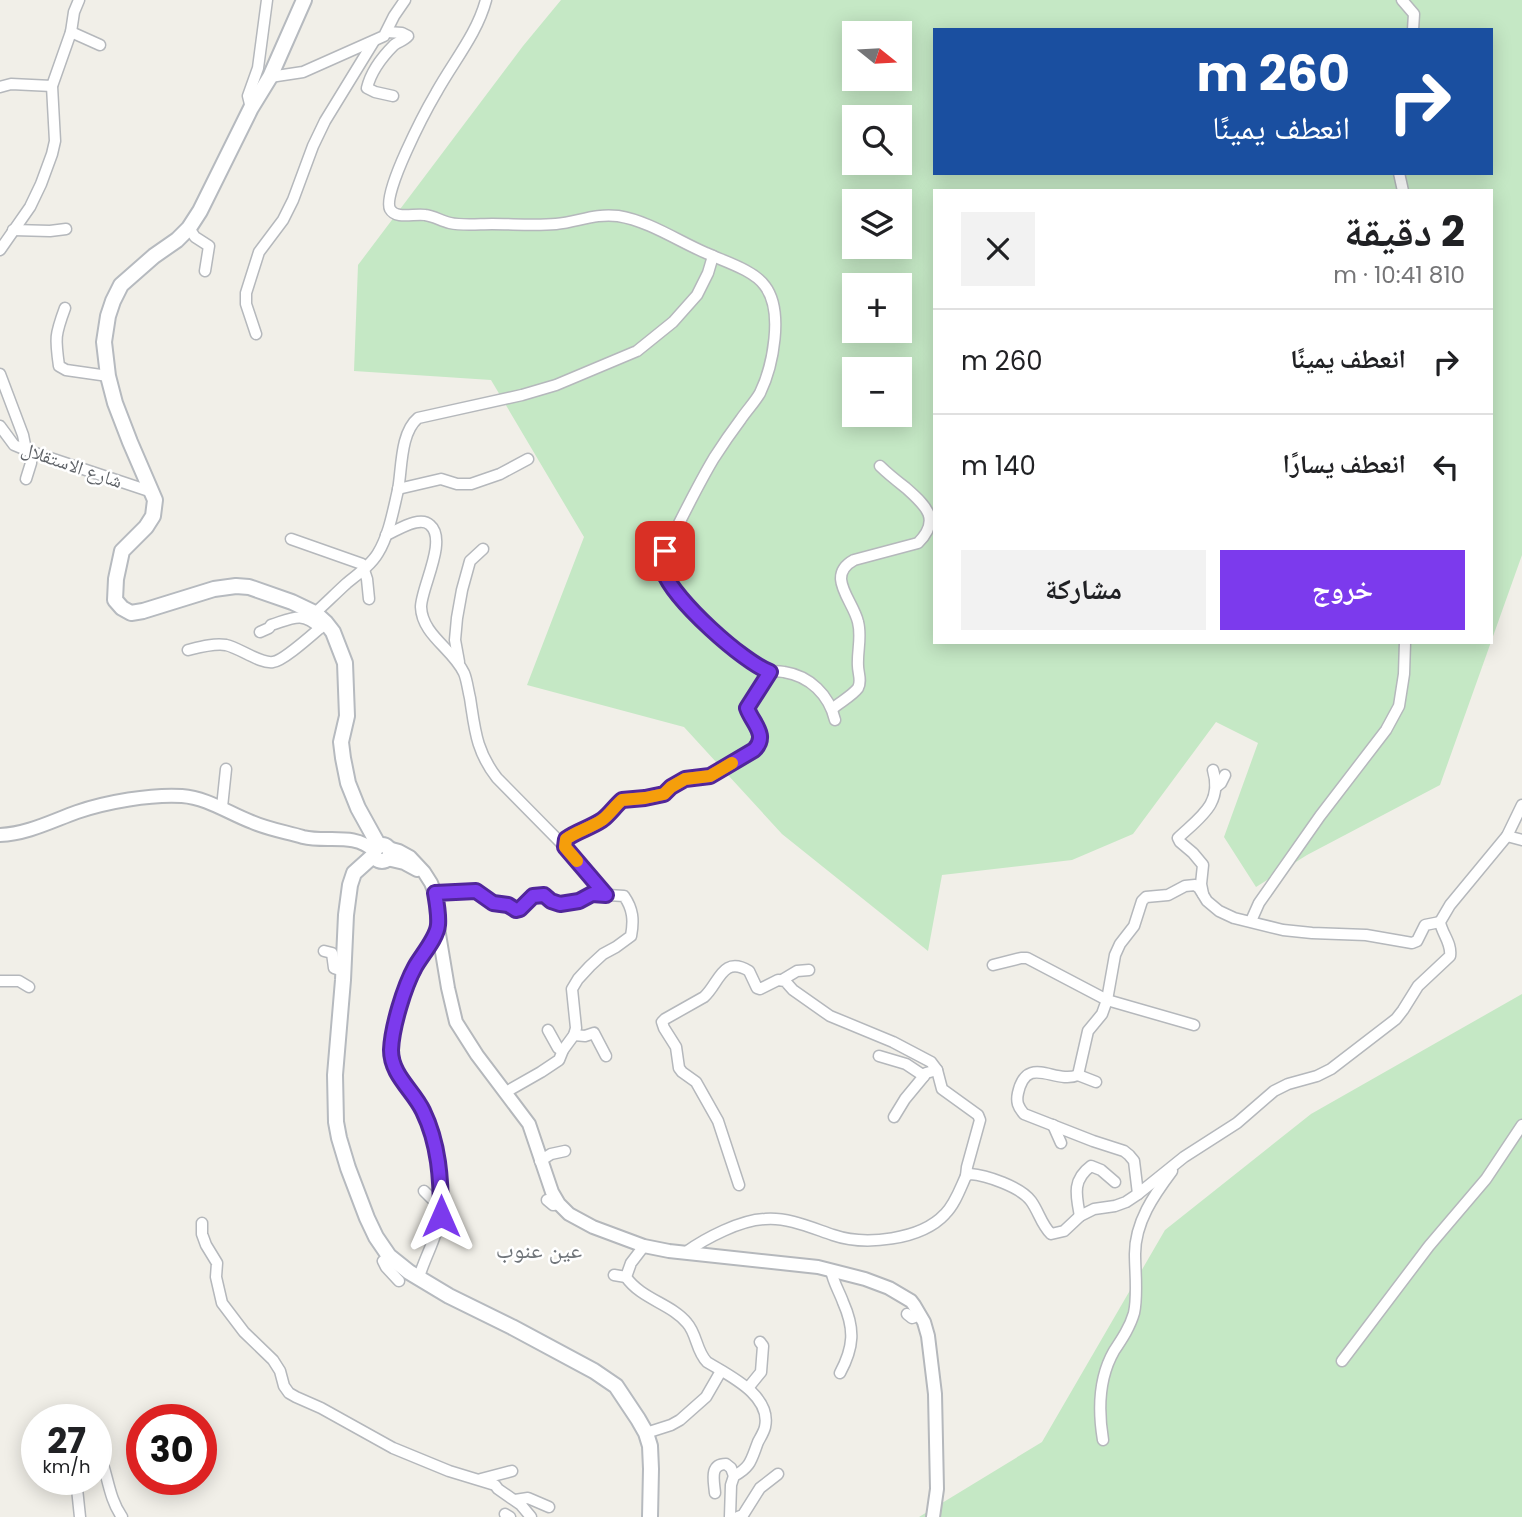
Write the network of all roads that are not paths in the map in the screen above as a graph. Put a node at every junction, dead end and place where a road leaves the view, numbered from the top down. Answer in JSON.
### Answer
{"nodes":[{"id":1,"x":79,"y":0,"type":"edge"},
{"id":2,"x":267,"y":0,"type":"edge"},
{"id":3,"x":304,"y":0,"type":"edge"},
{"id":4,"x":405,"y":0,"type":"edge"},
{"id":5,"x":486,"y":0,"type":"edge"},
{"id":6,"x":1402,"y":0,"type":"edge"},
{"id":7,"x":1413,"y":28,"type":"edge"},
{"id":8,"x":71,"y":32,"type":"junction"},
{"id":9,"x":387,"y":32,"type":"junction"},
{"id":10,"x":374,"y":41,"type":"junction"},
{"id":11,"x":100,"y":45,"type":"dead end"},
{"id":12,"x":271,"y":77,"type":"junction"},
{"id":13,"x":52,"y":86,"type":"junction"},
{"id":14,"x":0,"y":87,"type":"edge"},
{"id":15,"x":393,"y":96,"type":"dead end"},
{"id":16,"x":251,"y":108,"type":"junction"},
{"id":17,"x":189,"y":228,"type":"junction"},
{"id":18,"x":66,"y":229,"type":"dead end"},
{"id":19,"x":13,"y":230,"type":"junction"},
{"id":20,"x":0,"y":250,"type":"edge"},
{"id":21,"x":713,"y":256,"type":"junction"},
{"id":22,"x":205,"y":271,"type":"dead end"},
{"id":23,"x":65,"y":307,"type":"dead end"},
{"id":24,"x":256,"y":334,"type":"dead end"},
{"id":25,"x":0,"y":374,"type":"edge"},
{"id":26,"x":108,"y":376,"type":"junction"},
{"id":27,"x":0,"y":426,"type":"edge"},
{"id":28,"x":28,"y":451,"type":"junction"},
{"id":29,"x":528,"y":459,"type":"dead end"},
{"id":30,"x":880,"y":466,"type":"dead end"},
{"id":31,"x":26,"y":480,"type":"dead end"},
{"id":32,"x":398,"y":489,"type":"junction"},
{"id":33,"x":153,"y":492,"type":"junction"},
{"id":34,"x":386,"y":535,"type":"junction"},
{"id":35,"x":291,"y":539,"type":"dead end"},
{"id":36,"x":482,"y":549,"type":"dead end"},
{"id":37,"x":364,"y":568,"type":"junction"},
{"id":38,"x":369,"y":599,"type":"dead end"},
{"id":39,"x":315,"y":613,"type":"junction"},
{"id":40,"x":323,"y":626,"type":"junction"},
{"id":41,"x":260,"y":632,"type":"dead end"},
{"id":42,"x":1405,"y":644,"type":"edge"},
{"id":43,"x":188,"y":649,"type":"dead end"},
{"id":44,"x":460,"y":666,"type":"junction"},
{"id":45,"x":770,"y":672,"type":"junction"},
{"id":46,"x":832,"y":709,"type":"junction"},
{"id":47,"x":835,"y":720,"type":"dead end"},
{"id":48,"x":226,"y":769,"type":"dead end"},
{"id":49,"x":1213,"y":770,"type":"dead end"},
{"id":50,"x":1225,"y":775,"type":"dead end"},
{"id":51,"x":1216,"y":788,"type":"junction"},
{"id":52,"x":1522,"y":805,"type":"edge"},
{"id":53,"x":222,"y":807,"type":"junction"},
{"id":54,"x":0,"y":835,"type":"edge"},
{"id":55,"x":1507,"y":836,"type":"junction"},
{"id":56,"x":1522,"y":841,"type":"edge"},
{"id":57,"x":565,"y":847,"type":"junction"},
{"id":58,"x":380,"y":853,"type":"junction"},
{"id":59,"x":435,"y":893,"type":"junction"},
{"id":60,"x":606,"y":895,"type":"junction"},
{"id":61,"x":1203,"y":895,"type":"junction"},
{"id":62,"x":1251,"y":921,"type":"junction"},
{"id":63,"x":1440,"y":922,"type":"junction"},
{"id":64,"x":438,"y":928,"type":"junction"},
{"id":65,"x":324,"y":951,"type":"dead end"},
{"id":66,"x":993,"y":965,"type":"dead end"},
{"id":67,"x":809,"y":970,"type":"dead end"},
{"id":68,"x":343,"y":971,"type":"junction"},
{"id":69,"x":782,"y":980,"type":"junction"},
{"id":70,"x":0,"y":981,"type":"edge"},
{"id":71,"x":29,"y":987,"type":"dead end"},
{"id":72,"x":1107,"y":1000,"type":"junction"},
{"id":73,"x":1194,"y":1025,"type":"dead end"},
{"id":74,"x":548,"y":1030,"type":"dead end"},
{"id":75,"x":574,"y":1035,"type":"junction"},
{"id":76,"x":563,"y":1050,"type":"junction"},
{"id":77,"x":606,"y":1056,"type":"dead end"},
{"id":78,"x":880,"y":1056,"type":"dead end"},
{"id":79,"x":937,"y":1070,"type":"junction"},
{"id":80,"x":1079,"y":1075,"type":"junction"},
{"id":81,"x":924,"y":1076,"type":"junction"},
{"id":82,"x":1096,"y":1082,"type":"dead end"},
{"id":83,"x":506,"y":1092,"type":"junction"},
{"id":84,"x":894,"y":1117,"type":"dead end"},
{"id":85,"x":1053,"y":1125,"type":"junction"},
{"id":86,"x":1522,"y":1125,"type":"edge"},
{"id":87,"x":1061,"y":1143,"type":"dead end"},
{"id":88,"x":565,"y":1151,"type":"dead end"},
{"id":89,"x":1184,"y":1157,"type":"junction"},
{"id":90,"x":540,"y":1161,"type":"junction"},
{"id":91,"x":966,"y":1176,"type":"junction"},
{"id":92,"x":1115,"y":1182,"type":"dead end"},
{"id":93,"x":739,"y":1185,"type":"dead end"},
{"id":94,"x":424,"y":1191,"type":"dead end"},
{"id":95,"x":1138,"y":1194,"type":"junction"},
{"id":96,"x":441,"y":1204,"type":"junction"},
{"id":97,"x":1080,"y":1216,"type":"junction"},
{"id":98,"x":202,"y":1223,"type":"dead end"},
{"id":99,"x":644,"y":1246,"type":"junction"},
{"id":100,"x":686,"y":1252,"type":"junction"},
{"id":101,"x":389,"y":1256,"type":"junction"},
{"id":102,"x":831,"y":1270,"type":"junction"},
{"id":103,"x":614,"y":1275,"type":"dead end"},
{"id":104,"x":418,"y":1277,"type":"junction"},
{"id":105,"x":626,"y":1277,"type":"junction"},
{"id":106,"x":399,"y":1281,"type":"dead end"},
{"id":107,"x":760,"y":1342,"type":"dead end"},
{"id":108,"x":1342,"y":1361,"type":"dead end"},
{"id":109,"x":721,"y":1371,"type":"junction"},
{"id":110,"x":840,"y":1373,"type":"dead end"},
{"id":111,"x":748,"y":1388,"type":"junction"},
{"id":112,"x":646,"y":1433,"type":"junction"},
{"id":113,"x":1103,"y":1440,"type":"dead end"},
{"id":114,"x":512,"y":1471,"type":"dead end"},
{"id":115,"x":778,"y":1474,"type":"dead end"},
{"id":116,"x":734,"y":1476,"type":"junction"},
{"id":117,"x":477,"y":1479,"type":"junction"},
{"id":118,"x":715,"y":1493,"type":"dead end"},
{"id":119,"x":78,"y":1495,"type":"edge"},
{"id":120,"x":111,"y":1495,"type":"edge"},
{"id":121,"x":515,"y":1500,"type":"junction"},
{"id":122,"x":549,"y":1507,"type":"dead end"},
{"id":123,"x":80,"y":1517,"type":"edge"},
{"id":124,"x":122,"y":1517,"type":"edge"},
{"id":125,"x":531,"y":1517,"type":"edge"},
{"id":126,"x":650,"y":1517,"type":"edge"},
{"id":127,"x":730,"y":1517,"type":"edge"},
{"id":128,"x":738,"y":1517,"type":"edge"},
{"id":129,"x":933,"y":1517,"type":"edge"}],
"edges":[{"from":1,"to":8,"type":"street"},
{"from":2,"to":16,"type":"street"},
{"from":3,"to":12,"type":"main road"},
{"from":4,"to":9,"type":"street"},
{"from":5,"to":21,"type":"street"},
{"from":6,"to":7,"type":"street"},
{"from":8,"to":11,"type":"street"},
{"from":8,"to":13,"type":"street"},
{"from":9,"to":10,"type":"street"},
{"from":9,"to":15,"type":"street"},
{"from":10,"to":12,"type":"street"},
{"from":10,"to":24,"type":"street"},
{"from":12,"to":16,"type":"main road"},
{"from":13,"to":14,"type":"street"},
{"from":13,"to":19,"type":"street"},
{"from":16,"to":17,"type":"main road"},
{"from":17,"to":22,"type":"street"},
{"from":17,"to":26,"type":"main road"},
{"from":18,"to":19,"type":"street"},
{"from":19,"to":20,"type":"street"},
{"from":21,"to":32,"type":"street"},
{"from":21,"to":45,"type":"street"},
{"from":23,"to":26,"type":"street"},
{"from":25,"to":28,"type":"street"},
{"from":26,"to":33,"type":"main road"},
{"from":27,"to":28,"type":"street","name":"شارع الاستقلال"},
{"from":28,"to":31,"type":"street"},
{"from":28,"to":33,"type":"street","name":"شارع الاستقلال"},
{"from":29,"to":32,"type":"street"},
{"from":30,"to":46,"type":"street"},
{"from":32,"to":34,"type":"street"},
{"from":33,"to":39,"type":"main road"},
{"from":34,"to":37,"type":"street"},
{"from":34,"to":44,"type":"street"},
{"from":35,"to":37,"type":"street"},
{"from":36,"to":44,"type":"street"},
{"from":37,"to":38,"type":"street"},
{"from":37,"to":39,"type":"street"},
{"from":39,"to":40,"type":"main road"},
{"from":40,"to":41,"type":"street"},
{"from":40,"to":43,"type":"street"},
{"from":40,"to":58,"type":"main road"},
{"from":42,"to":62,"type":"street"},
{"from":44,"to":57,"type":"street"},
{"from":45,"to":46,"type":"street"},
{"from":45,"to":57,"type":"street"},
{"from":46,"to":47,"type":"street"},
{"from":48,"to":53,"type":"street"},
{"from":49,"to":51,"type":"street"},
{"from":50,"to":51,"type":"street"},
{"from":51,"to":61,"type":"street"},
{"from":52,"to":55,"type":"street"},
{"from":53,"to":54,"type":"street"},
{"from":53,"to":58,"type":"street"},
{"from":55,"to":56,"type":"street"},
{"from":55,"to":63,"type":"street"},
{"from":57,"to":60,"type":"street"},
{"from":58,"to":59,"type":"street"},
{"from":58,"to":68,"type":"main road"},
{"from":59,"to":60,"type":"street"},
{"from":59,"to":64,"type":"street"},
{"from":60,"to":75,"type":"street"},
{"from":61,"to":62,"type":"street"},
{"from":61,"to":72,"type":"street"},
{"from":62,"to":63,"type":"street"},
{"from":63,"to":89,"type":"street"},
{"from":64,"to":83,"type":"street"},
{"from":64,"to":96,"type":"street"},
{"from":65,"to":68,"type":"street"},
{"from":66,"to":72,"type":"street"},
{"from":67,"to":69,"type":"street"},
{"from":68,"to":101,"type":"main road"},
{"from":69,"to":79,"type":"street"},
{"from":69,"to":93,"type":"street"},
{"from":70,"to":71,"type":"street"},
{"from":72,"to":73,"type":"street"},
{"from":72,"to":80,"type":"street"},
{"from":74,"to":76,"type":"street"},
{"from":75,"to":76,"type":"street"},
{"from":75,"to":77,"type":"street"},
{"from":76,"to":83,"type":"street"},
{"from":78,"to":81,"type":"street"},
{"from":79,"to":81,"type":"street"},
{"from":79,"to":91,"type":"street"},
{"from":80,"to":82,"type":"street"},
{"from":80,"to":85,"type":"street"},
{"from":81,"to":84,"type":"street"},
{"from":83,"to":90,"type":"street"},
{"from":85,"to":87,"type":"street"},
{"from":85,"to":95,"type":"street"},
{"from":86,"to":108,"type":"street"},
{"from":88,"to":90,"type":"street"},
{"from":89,"to":95,"type":"street"},
{"from":89,"to":113,"type":"street"},
{"from":90,"to":99,"type":"street"},
{"from":91,"to":97,"type":"street"},
{"from":91,"to":100,"type":"street"},
{"from":92,"to":97,"type":"street"},
{"from":94,"to":96,"type":"street"},
{"from":95,"to":97,"type":"street"},
{"from":96,"to":104,"type":"street"},
{"from":98,"to":117,"type":"street"},
{"from":99,"to":100,"type":"street"},
{"from":99,"to":105,"type":"street"},
{"from":100,"to":102,"type":"street"},
{"from":101,"to":104,"type":"main road"},
{"from":101,"to":106,"type":"street"},
{"from":102,"to":110,"type":"street"},
{"from":102,"to":129,"type":"street"},
{"from":103,"to":105,"type":"street"},
{"from":104,"to":112,"type":"main road"},
{"from":105,"to":109,"type":"street"},
{"from":107,"to":111,"type":"street"},
{"from":109,"to":111,"type":"street"},
{"from":109,"to":112,"type":"street"},
{"from":111,"to":116,"type":"street"},
{"from":112,"to":126,"type":"main road"},
{"from":114,"to":117,"type":"street"},
{"from":115,"to":128,"type":"street"},
{"from":116,"to":118,"type":"street"},
{"from":116,"to":127,"type":"street"},
{"from":117,"to":121,"type":"street"},
{"from":119,"to":123,"type":"street"},
{"from":120,"to":124,"type":"street"},
{"from":121,"to":122,"type":"street"},
{"from":121,"to":125,"type":"street"}]}
